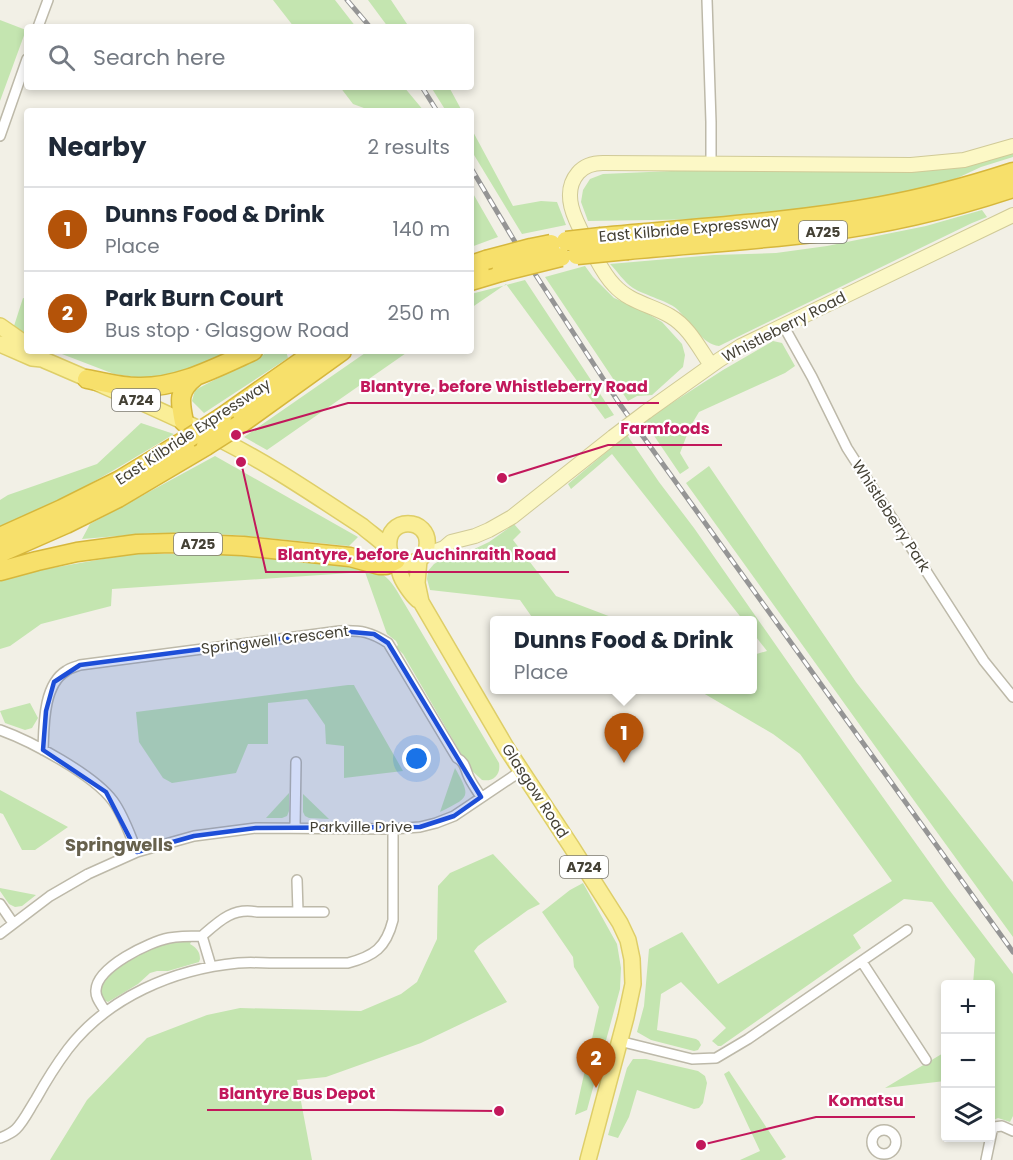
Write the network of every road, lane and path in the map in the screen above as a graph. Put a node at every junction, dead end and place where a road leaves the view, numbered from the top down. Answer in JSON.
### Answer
{"nodes":[{"id":1,"x":48,"y":0,"type":"edge"},
{"id":2,"x":707,"y":0,"type":"edge"},
{"id":3,"x":39,"y":24,"type":"edge"},
{"id":4,"x":24,"y":68,"type":"edge"},
{"id":5,"x":0,"y":136,"type":"edge"},
{"id":6,"x":1013,"y":146,"type":"edge"},
{"id":7,"x":711,"y":164,"type":"junction"},
{"id":8,"x":1013,"y":172,"type":"edge"},
{"id":9,"x":1013,"y":188,"type":"edge"},
{"id":10,"x":1013,"y":215,"type":"edge"},
{"id":11,"x":564,"y":249,"type":"junction"},
{"id":12,"x":486,"y":266,"type":"edge"},
{"id":13,"x":474,"y":278,"type":"edge"},
{"id":14,"x":783,"y":325,"type":"junction"},
{"id":15,"x":0,"y":326,"type":"edge"},
{"id":16,"x":24,"y":343,"type":"edge"},
{"id":17,"x":0,"y":344,"type":"edge"},
{"id":18,"x":247,"y":354,"type":"edge"},
{"id":19,"x":312,"y":354,"type":"edge"},
{"id":20,"x":337,"y":354,"type":"edge"},
{"id":21,"x":39,"y":355,"type":"edge"},
{"id":22,"x":711,"y":365,"type":"junction"},
{"id":23,"x":196,"y":376,"type":"junction"},
{"id":24,"x":87,"y":379,"type":"junction"},
{"id":25,"x":230,"y":421,"type":"junction"},
{"id":26,"x":187,"y":430,"type":"junction"},
{"id":27,"x":362,"y":526,"type":"junction"},
{"id":28,"x":396,"y":527,"type":"junction"},
{"id":29,"x":425,"y":534,"type":"junction"},
{"id":30,"x":0,"y":537,"type":"edge"},
{"id":31,"x":451,"y":542,"type":"junction"},
{"id":32,"x":0,"y":553,"type":"edge"},
{"id":33,"x":396,"y":557,"type":"junction"},
{"id":34,"x":421,"y":558,"type":"junction"},
{"id":35,"x":0,"y":571,"type":"edge"},
{"id":36,"x":421,"y":602,"type":"junction"},
{"id":37,"x":1013,"y":697,"type":"edge"},
{"id":38,"x":0,"y":730,"type":"edge"},
{"id":39,"x":43,"y":750,"type":"junction"},
{"id":40,"x":296,"y":762,"type":"dead end"},
{"id":41,"x":521,"y":771,"type":"junction"},
{"id":42,"x":481,"y":797,"type":"junction"},
{"id":43,"x":295,"y":827,"type":"junction"},
{"id":44,"x":393,"y":829,"type":"junction"},
{"id":45,"x":137,"y":852,"type":"junction"},
{"id":46,"x":297,"y":880,"type":"dead end"},
{"id":47,"x":0,"y":903,"type":"edge"},
{"id":48,"x":298,"y":912,"type":"junction"},
{"id":49,"x":324,"y":912,"type":"dead end"},
{"id":50,"x":14,"y":923,"type":"junction"},
{"id":51,"x":907,"y":930,"type":"dead end"},
{"id":52,"x":0,"y":934,"type":"edge"},
{"id":53,"x":202,"y":936,"type":"junction"},
{"id":54,"x":862,"y":962,"type":"junction"},
{"id":55,"x":211,"y":966,"type":"junction"},
{"id":56,"x":105,"y":1011,"type":"junction"},
{"id":57,"x":619,"y":1041,"type":"junction"},
{"id":58,"x":926,"y":1060,"type":"dead end"},
{"id":59,"x":1013,"y":1131,"type":"edge"},
{"id":60,"x":0,"y":1138,"type":"edge"},
{"id":61,"x":588,"y":1160,"type":"edge"},
{"id":62,"x":986,"y":1160,"type":"edge"}],
"edges":[{"from":1,"to":3,"type":"street"},
{"from":2,"to":7,"type":"street"},
{"from":4,"to":5,"type":"street"},
{"from":6,"to":7,"type":"main road"},
{"from":7,"to":22,"type":"main road"},
{"from":8,"to":11,"type":"highway","name":"East Kilbride Expressway","number":"A725","bridge":true},
{"from":9,"to":11,"type":"highway","name":"East Kilbride Expressway","number":"A725","bridge":true},
{"from":10,"to":14,"type":"main road","name":"Whistleberry Road"},
{"from":11,"to":12,"type":"highway","name":"East Kilbride Expressway","number":"A725","bridge":true},
{"from":12,"to":13,"type":"highway","number":"A725"},
{"from":14,"to":22,"type":"main road","name":"Whistleberry Road"},
{"from":14,"to":37,"type":"street","name":"Whistleberry Park"},
{"from":15,"to":16,"type":"main road"},
{"from":17,"to":21,"type":"main road","number":"A724"},
{"from":18,"to":23,"type":"highway"},
{"from":19,"to":25,"type":"highway","name":"East Kilbride Expressway"},
{"from":20,"to":25,"type":"highway"},
{"from":21,"to":24,"type":"main road","number":"A724"},
{"from":22,"to":31,"type":"main road","name":"Whistleberry Road","bridge":true},
{"from":23,"to":24,"type":"highway"},
{"from":23,"to":26,"type":"highway"},
{"from":24,"to":26,"type":"main road","number":"A724"},
{"from":25,"to":26,"type":"highway","name":"East Kilbride Expressway","bridge":true},
{"from":25,"to":32,"type":"highway","name":"East Kilbride Expressway","bridge":true},
{"from":26,"to":27,"type":"main road","number":"A724"},
{"from":26,"to":30,"type":"highway","name":"East Kilbride Expressway"},
{"from":27,"to":28,"type":"main road"},
{"from":27,"to":33,"type":"main road","number":"A724"},
{"from":28,"to":29,"type":"main road"},
{"from":28,"to":33,"type":"main road"},
{"from":29,"to":31,"type":"main road"},
{"from":29,"to":34,"type":"main road","number":"A724"},
{"from":31,"to":34,"type":"main road","name":"Whistleberry Road"},
{"from":33,"to":34,"type":"main road"},
{"from":33,"to":35,"type":"highway","number":"A725"},
{"from":33,"to":36,"type":"main road","number":"A724"},
{"from":34,"to":36,"type":"main road","number":"A724"},
{"from":36,"to":41,"type":"main road","name":"Glasgow Road","number":"A724"},
{"from":38,"to":39,"type":"street"},
{"from":39,"to":42,"type":"street","name":"Springwell Crescent"},
{"from":39,"to":45,"type":"street"},
{"from":40,"to":43,"type":"street","name":"Parkville Drive"},
{"from":41,"to":42,"type":"street","name":"Parkville Drive"},
{"from":41,"to":57,"type":"main road","name":"Glasgow Road","number":"A724"},
{"from":42,"to":44,"type":"street","name":"Parkville Drive"},
{"from":43,"to":44,"type":"street","name":"Parkville Drive"},
{"from":43,"to":45,"type":"street","name":"Parkville Drive"},
{"from":44,"to":55,"type":"street"},
{"from":45,"to":50,"type":"street","name":"Parkville Drive"},
{"from":46,"to":48,"type":"street"},
{"from":47,"to":50,"type":"street"},
{"from":48,"to":49,"type":"street"},
{"from":48,"to":53,"type":"street"},
{"from":50,"to":52,"type":"street","name":"Parkville Drive"},
{"from":51,"to":54,"type":"street"},
{"from":53,"to":55,"type":"street"},
{"from":53,"to":56,"type":"street"},
{"from":54,"to":57,"type":"street"},
{"from":54,"to":58,"type":"street"},
{"from":55,"to":56,"type":"street"},
{"from":56,"to":60,"type":"street"},
{"from":57,"to":61,"type":"main road","name":"Glasgow Road","number":"A724"},
{"from":59,"to":62,"type":"street"}]}
